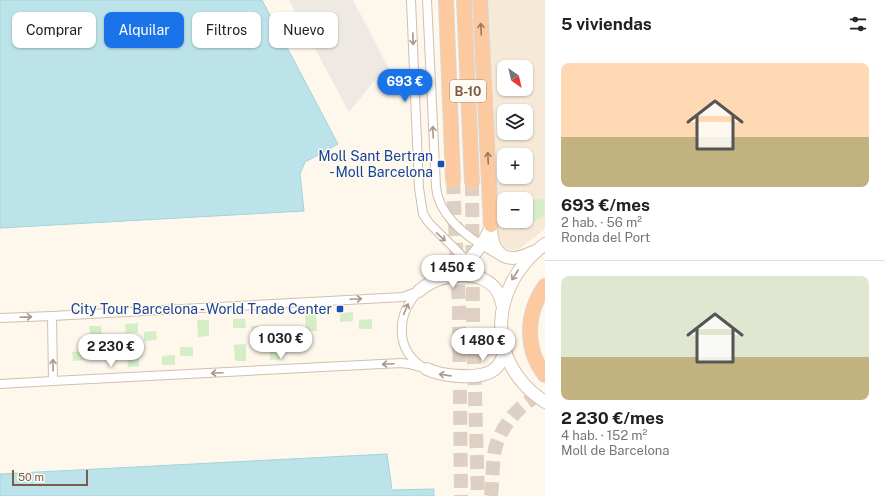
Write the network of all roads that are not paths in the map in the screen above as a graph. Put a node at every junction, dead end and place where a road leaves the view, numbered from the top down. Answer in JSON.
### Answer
{"nodes":[{"id":1,"x":411,"y":0,"type":"edge"},
{"id":2,"x":427,"y":0,"type":"edge"},
{"id":3,"x":446,"y":0,"type":"edge"},
{"id":4,"x":464,"y":0,"type":"edge"},
{"id":5,"x":480,"y":0,"type":"edge"},
{"id":6,"x":454,"y":180,"type":"tunnel mouth"},
{"id":7,"x":472,"y":182,"type":"tunnel mouth"},
{"id":8,"x":491,"y":225,"type":"junction"},
{"id":9,"x":481,"y":246,"type":"junction"},
{"id":10,"x":540,"y":248,"type":"edge"},
{"id":11,"x":500,"y":255,"type":"junction"},
{"id":12,"x":467,"y":260,"type":"junction"},
{"id":13,"x":442,"y":278,"type":"junction"},
{"id":14,"x":485,"y":279,"type":"junction"},
{"id":15,"x":545,"y":286,"type":"edge"},
{"id":16,"x":419,"y":291,"type":"junction"},
{"id":17,"x":502,"y":304,"type":"junction"},
{"id":18,"x":52,"y":316,"type":"junction"},
{"id":19,"x":0,"y":318,"type":"edge"},
{"id":20,"x":505,"y":350,"type":"junction"},
{"id":21,"x":426,"y":369,"type":"junction"},
{"id":22,"x":545,"y":375,"type":"edge"},
{"id":23,"x":53,"y":381,"type":"junction"},
{"id":24,"x":0,"y":384,"type":"edge"},
{"id":25,"x":545,"y":402,"type":"edge"}],
"edges":[{"from":1,"to":12,"type":"street","one_way":true},
{"from":9,"to":2,"type":"street","one_way":true},
{"from":3,"to":6,"type":"highway","number":"B-10"},
{"from":4,"to":7,"type":"highway","number":"B-10"},
{"from":8,"to":5,"type":"highway","number":"B-10","one_way":true},
{"from":8,"to":9,"type":"main road"},
{"from":8,"to":11,"type":"main road","number":"B-10"},
{"from":9,"to":11,"type":"street"},
{"from":9,"to":12,"type":"main road"},
{"from":10,"to":11,"type":"main road"},
{"from":10,"to":17,"type":"main road","one_way":true},
{"from":12,"to":13,"type":"main road"},
{"from":12,"to":14,"type":"street"},
{"from":13,"to":14,"type":"main road"},
{"from":13,"to":16,"type":"main road"},
{"from":14,"to":17,"type":"main road"},
{"from":15,"to":22,"type":"highway"},
{"from":18,"to":16,"type":"street","one_way":true},
{"from":21,"to":16,"type":"street","one_way":true},
{"from":17,"to":20,"type":"main road"},
{"from":19,"to":18,"type":"street","one_way":true},
{"from":23,"to":18,"type":"street","one_way":true},
{"from":20,"to":21,"type":"main road","one_way":true},
{"from":20,"to":25,"type":"main road"},
{"from":21,"to":23,"type":"street","one_way":true},
{"from":23,"to":24,"type":"street"}]}
